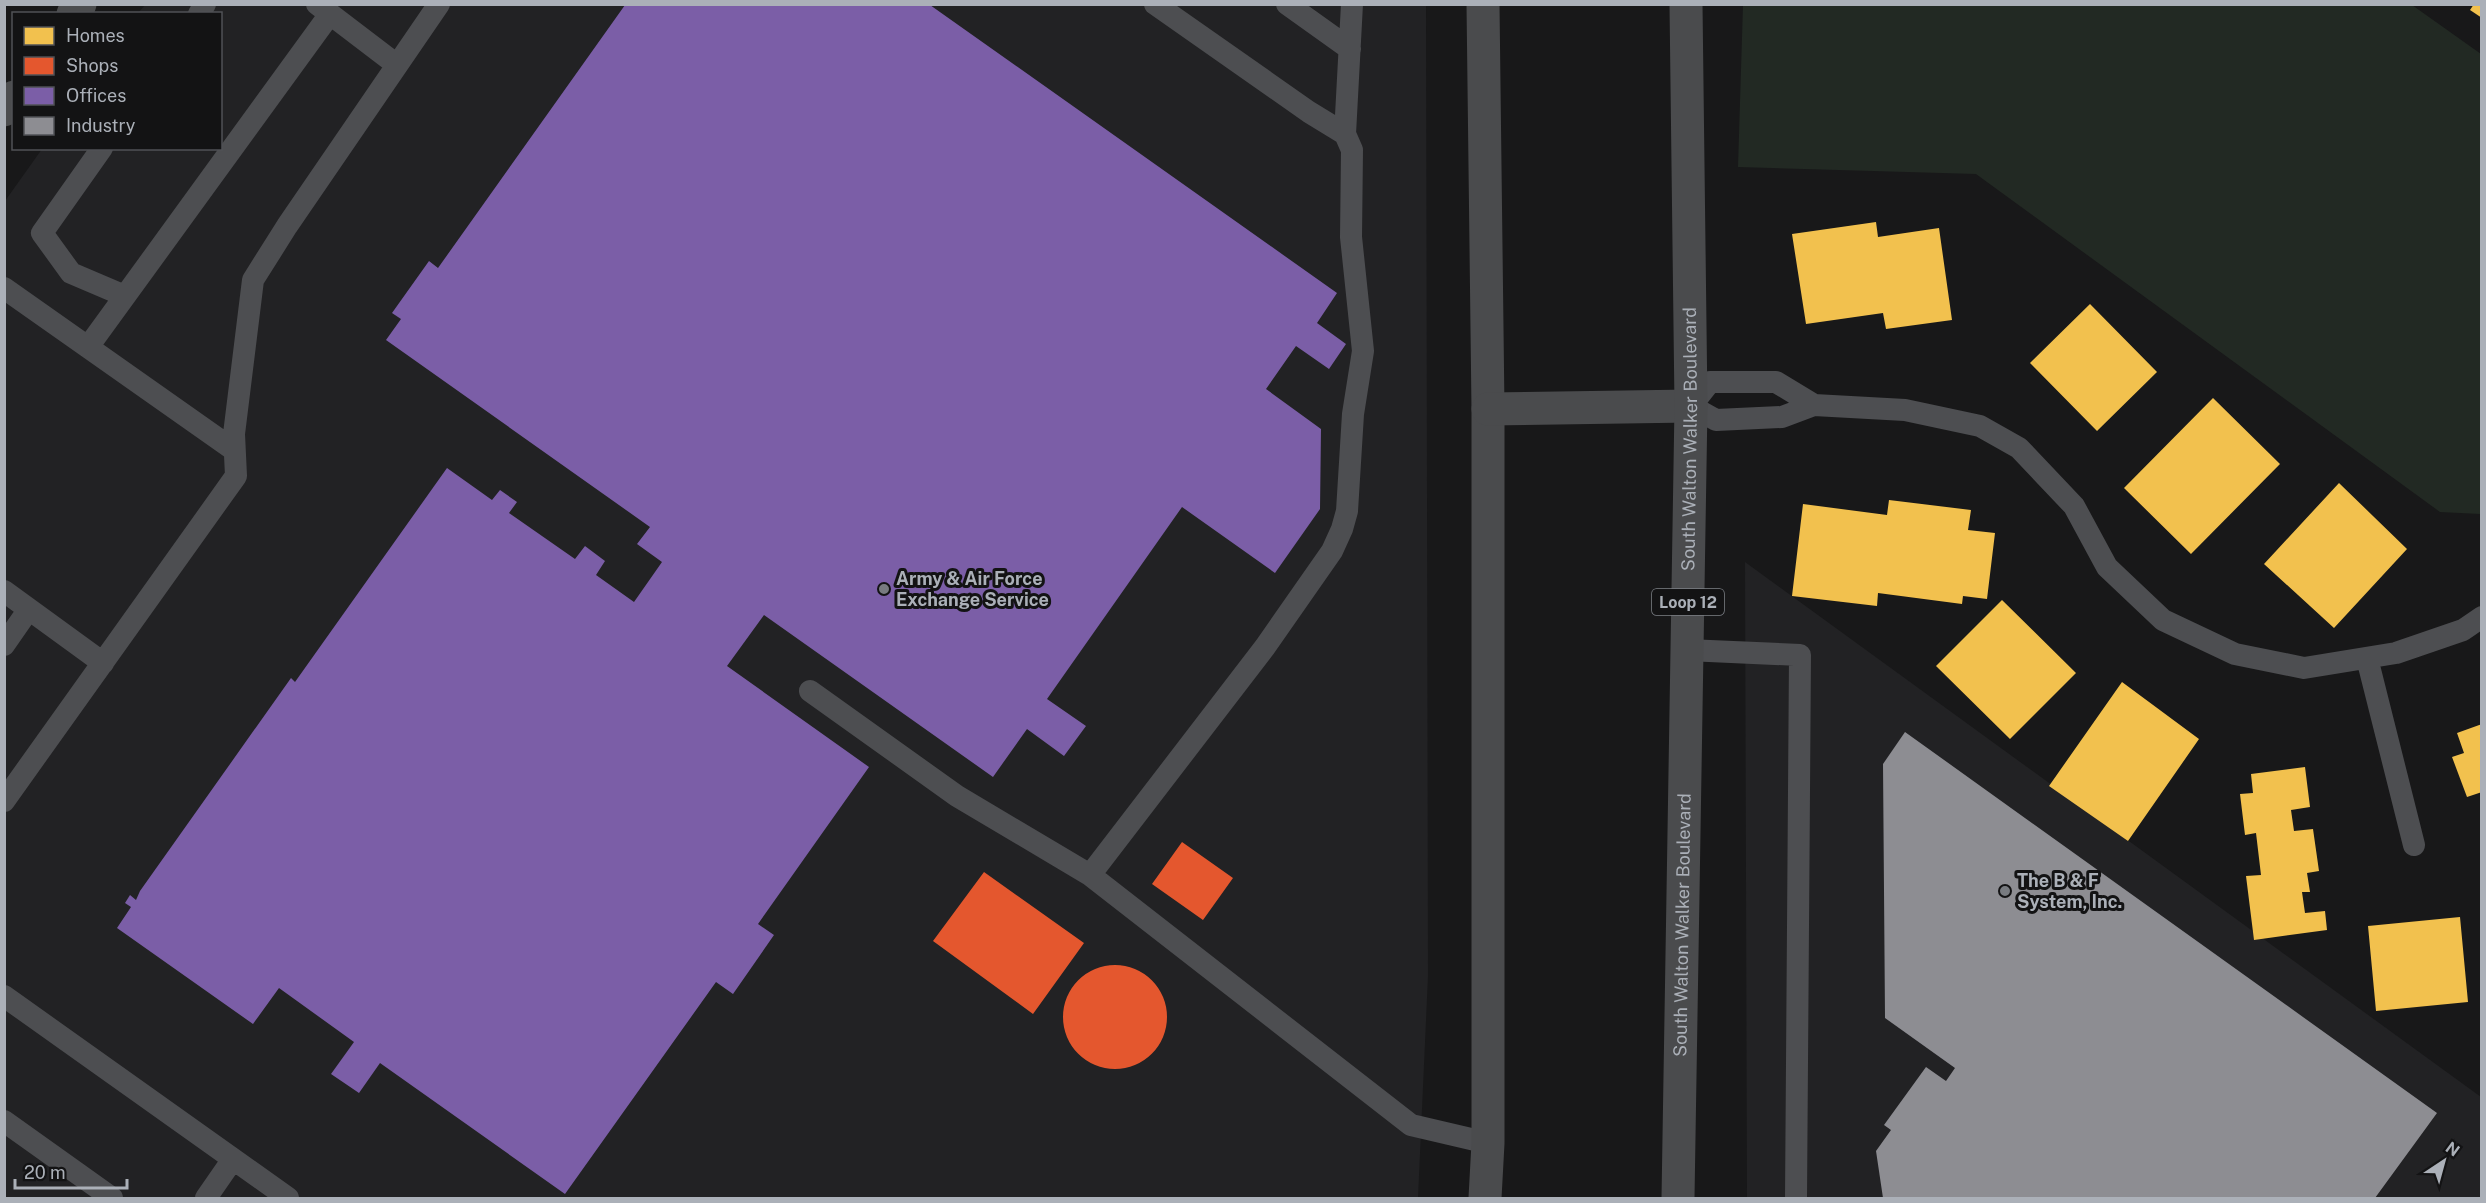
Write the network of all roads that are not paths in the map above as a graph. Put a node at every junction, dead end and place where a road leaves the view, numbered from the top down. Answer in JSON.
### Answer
{"nodes":[{"id":1,"x":439,"y":4,"type":"edge"},
{"id":2,"x":1155,"y":4,"type":"edge"},
{"id":3,"x":1287,"y":4,"type":"edge"},
{"id":4,"x":1352,"y":4,"type":"edge"},
{"id":5,"x":1483,"y":4,"type":"edge"},
{"id":6,"x":1686,"y":4,"type":"edge"},
{"id":7,"x":323,"y":9,"type":"edge"},
{"id":8,"x":1350,"y":49,"type":"junction"},
{"id":9,"x":397,"y":65,"type":"junction"},
{"id":10,"x":1345,"y":134,"type":"junction"},
{"id":11,"x":101,"y":150,"type":"edge"},
{"id":12,"x":4,"y":288,"type":"edge"},
{"id":13,"x":125,"y":296,"type":"junction"},
{"id":14,"x":88,"y":347,"type":"junction"},
{"id":15,"x":1814,"y":405,"type":"junction"},
{"id":16,"x":1691,"y":406,"type":"junction"},
{"id":17,"x":1488,"y":409,"type":"junction"},
{"id":18,"x":234,"y":450,"type":"junction"},
{"id":19,"x":4,"y":591,"type":"edge"},
{"id":20,"x":29,"y":609,"type":"junction"},
{"id":21,"x":2481,"y":617,"type":"edge"},
{"id":22,"x":4,"y":645,"type":"edge"},
{"id":23,"x":1687,"y":650,"type":"junction"},
{"id":24,"x":2367,"y":658,"type":"junction"},
{"id":25,"x":103,"y":663,"type":"junction"},
{"id":26,"x":810,"y":691,"type":"dead end"},
{"id":27,"x":4,"y":801,"type":"edge"},
{"id":28,"x":2414,"y":845,"type":"dead end"},
{"id":29,"x":1090,"y":875,"type":"junction"},
{"id":30,"x":4,"y":996,"type":"edge"},
{"id":31,"x":4,"y":1121,"type":"edge"},
{"id":32,"x":1488,"y":1143,"type":"junction"},
{"id":33,"x":233,"y":1159,"type":"junction"},
{"id":34,"x":112,"y":1198,"type":"edge"},
{"id":35,"x":206,"y":1198,"type":"edge"},
{"id":36,"x":288,"y":1198,"type":"edge"},
{"id":37,"x":1485,"y":1198,"type":"edge"},
{"id":38,"x":1678,"y":1198,"type":"edge"},
{"id":39,"x":1796,"y":1198,"type":"edge"}],
"edges":[{"from":1,"to":9,"type":"lane"},
{"from":2,"to":10,"type":"lane"},
{"from":3,"to":8,"type":"lane"},
{"from":4,"to":8,"type":"lane"},
{"from":5,"to":17,"type":"main road"},
{"from":6,"to":16,"type":"main road","name":"South Walton Walker Boulevard","number":"Loop 12"},
{"from":7,"to":9,"type":"lane"},
{"from":7,"to":13,"type":"lane"},
{"from":8,"to":10,"type":"lane"},
{"from":9,"to":18,"type":"lane"},
{"from":10,"to":29,"type":"lane"},
{"from":11,"to":13,"type":"lane"},
{"from":12,"to":14,"type":"lane"},
{"from":13,"to":14,"type":"lane"},
{"from":14,"to":18,"type":"lane"},
{"from":15,"to":16,"type":"lane"},
{"from":15,"to":16,"type":"lane"},
{"from":15,"to":24,"type":"lane"},
{"from":16,"to":17,"type":"main road"},
{"from":16,"to":23,"type":"main road","name":"South Walton Walker Boulevard","number":"Loop 12"},
{"from":17,"to":32,"type":"main road"},
{"from":18,"to":25,"type":"lane"},
{"from":19,"to":20,"type":"lane"},
{"from":20,"to":22,"type":"lane"},
{"from":20,"to":25,"type":"lane"},
{"from":21,"to":24,"type":"lane"},
{"from":23,"to":38,"type":"main road","name":"South Walton Walker Boulevard","number":"Loop 12"},
{"from":23,"to":39,"type":"lane"},
{"from":24,"to":28,"type":"lane"},
{"from":25,"to":27,"type":"lane"},
{"from":26,"to":29,"type":"lane"},
{"from":29,"to":32,"type":"lane"},
{"from":30,"to":33,"type":"lane"},
{"from":31,"to":34,"type":"lane"},
{"from":32,"to":37,"type":"main road"},
{"from":33,"to":35,"type":"lane"},
{"from":33,"to":36,"type":"lane"}]}
